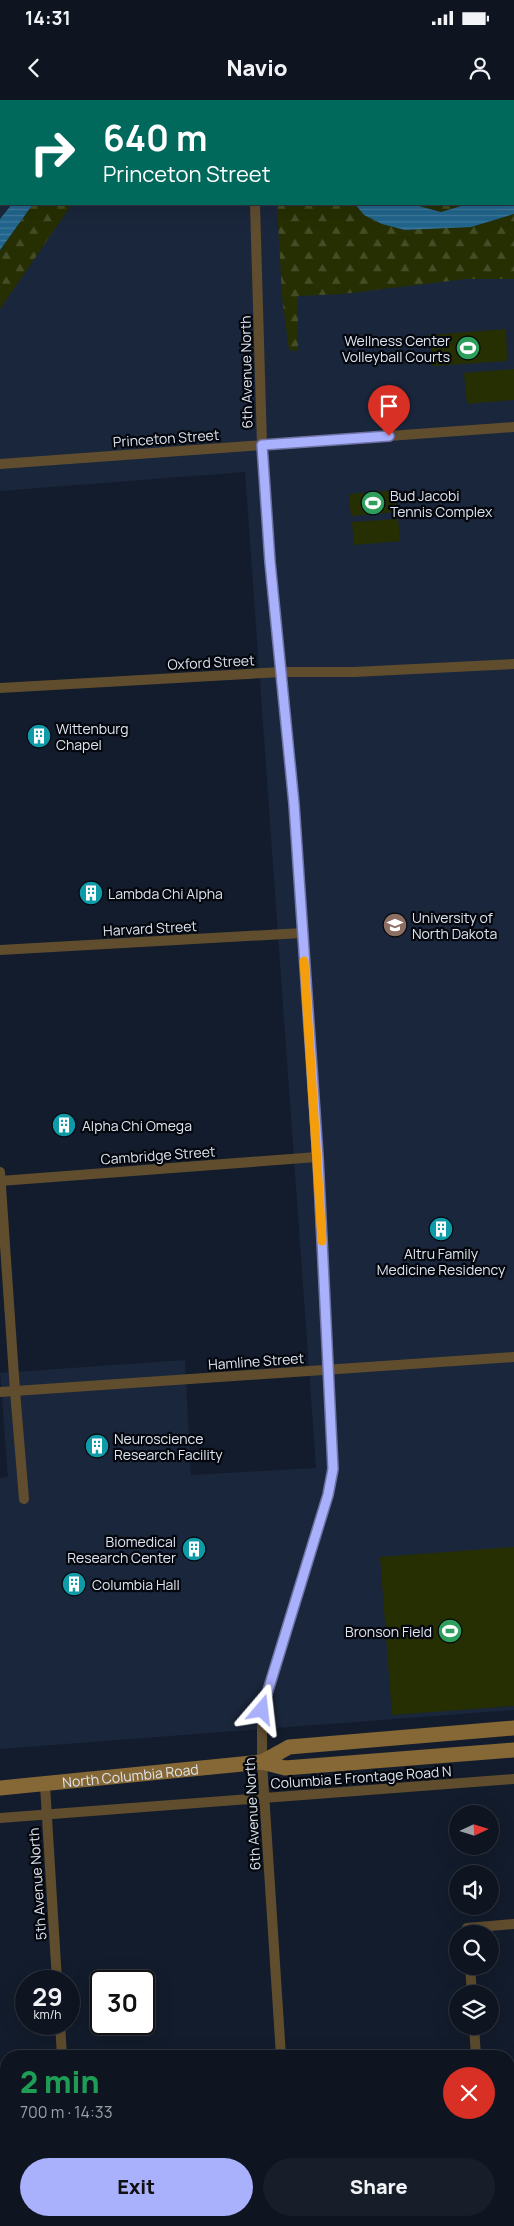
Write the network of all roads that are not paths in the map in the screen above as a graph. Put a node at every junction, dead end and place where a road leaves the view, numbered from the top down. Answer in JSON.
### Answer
{"nodes":[{"id":1,"x":255,"y":205,"type":"edge"},
{"id":2,"x":514,"y":427,"type":"edge"},
{"id":3,"x":262,"y":445,"type":"junction"},
{"id":4,"x":0,"y":464,"type":"edge"},
{"id":5,"x":514,"y":664,"type":"edge"},
{"id":6,"x":282,"y":672,"type":"junction"},
{"id":7,"x":0,"y":688,"type":"edge"},
{"id":8,"x":302,"y":933,"type":"junction"},
{"id":9,"x":0,"y":950,"type":"edge"},
{"id":10,"x":318,"y":1157,"type":"junction"},
{"id":11,"x":0,"y":1172,"type":"edge"},
{"id":12,"x":0,"y":1181,"type":"edge"},
{"id":13,"x":514,"y":1358,"type":"edge"},
{"id":14,"x":330,"y":1370,"type":"junction"},
{"id":15,"x":14,"y":1391,"type":"junction"},
{"id":16,"x":0,"y":1392,"type":"edge"},
{"id":17,"x":24,"y":1499,"type":"dead end"},
{"id":18,"x":514,"y":1728,"type":"edge"},
{"id":19,"x":514,"y":1750,"type":"edge"},
{"id":20,"x":262,"y":1762,"type":"junction"},
{"id":21,"x":514,"y":1779,"type":"edge"},
{"id":22,"x":44,"y":1785,"type":"junction"},
{"id":23,"x":0,"y":1788,"type":"edge"},
{"id":24,"x":264,"y":1799,"type":"junction"},
{"id":25,"x":46,"y":1814,"type":"junction"},
{"id":26,"x":0,"y":1818,"type":"edge"},
{"id":27,"x":514,"y":1924,"type":"edge"},
{"id":28,"x":499,"y":1925,"type":"edge"},
{"id":29,"x":56,"y":1970,"type":"edge"},
{"id":30,"x":61,"y":2035,"type":"edge"},
{"id":31,"x":475,"y":2035,"type":"edge"},
{"id":32,"x":62,"y":2050,"type":"edge"},
{"id":33,"x":281,"y":2050,"type":"edge"},
{"id":34,"x":476,"y":2050,"type":"edge"}],
"edges":[{"from":1,"to":3,"type":"street","name":"6th Avenue North"},
{"from":2,"to":3,"type":"street","name":"Princeton Street"},
{"from":3,"to":4,"type":"street","name":"Princeton Street"},
{"from":3,"to":6,"type":"street","name":"6th Avenue North"},
{"from":5,"to":6,"type":"street","name":"Oxford Street"},
{"from":6,"to":7,"type":"street","name":"Oxford Street"},
{"from":6,"to":8,"type":"street","name":"6th Avenue North"},
{"from":8,"to":9,"type":"street","name":"Harvard Street"},
{"from":8,"to":10,"type":"street","name":"6th Avenue North"},
{"from":10,"to":12,"type":"street","name":"Cambridge Street"},
{"from":10,"to":14,"type":"street","name":"6th Avenue North"},
{"from":11,"to":12,"type":"street"},
{"from":12,"to":15,"type":"street"},
{"from":13,"to":14,"type":"street","name":"Hamline Street"},
{"from":14,"to":15,"type":"street","name":"Hamline Street"},
{"from":14,"to":20,"type":"street","name":"6th Avenue North"},
{"from":15,"to":16,"type":"street","name":"Hamline Street"},
{"from":15,"to":17,"type":"street"},
{"from":18,"to":20,"type":"main road","name":"North Columbia Road"},
{"from":19,"to":20,"type":"main road","name":"North Columbia Road"},
{"from":20,"to":22,"type":"main road","name":"North Columbia Road"},
{"from":20,"to":24,"type":"street","name":"6th Avenue North"},
{"from":21,"to":24,"type":"street","name":"Columbia E Frontage Road N"},
{"from":22,"to":23,"type":"main road","name":"North Columbia Road"},
{"from":22,"to":25,"type":"street","name":"5th Avenue North"},
{"from":24,"to":25,"type":"street","name":"Columbia E Frontage Road N"},
{"from":24,"to":33,"type":"street","name":"6th Avenue North"},
{"from":25,"to":26,"type":"street","name":"Columbia E Frontage Road N"},
{"from":25,"to":29,"type":"street","name":"5th Avenue North"},
{"from":27,"to":28,"type":"street"},
{"from":30,"to":32,"type":"street"},
{"from":31,"to":34,"type":"street"}]}
